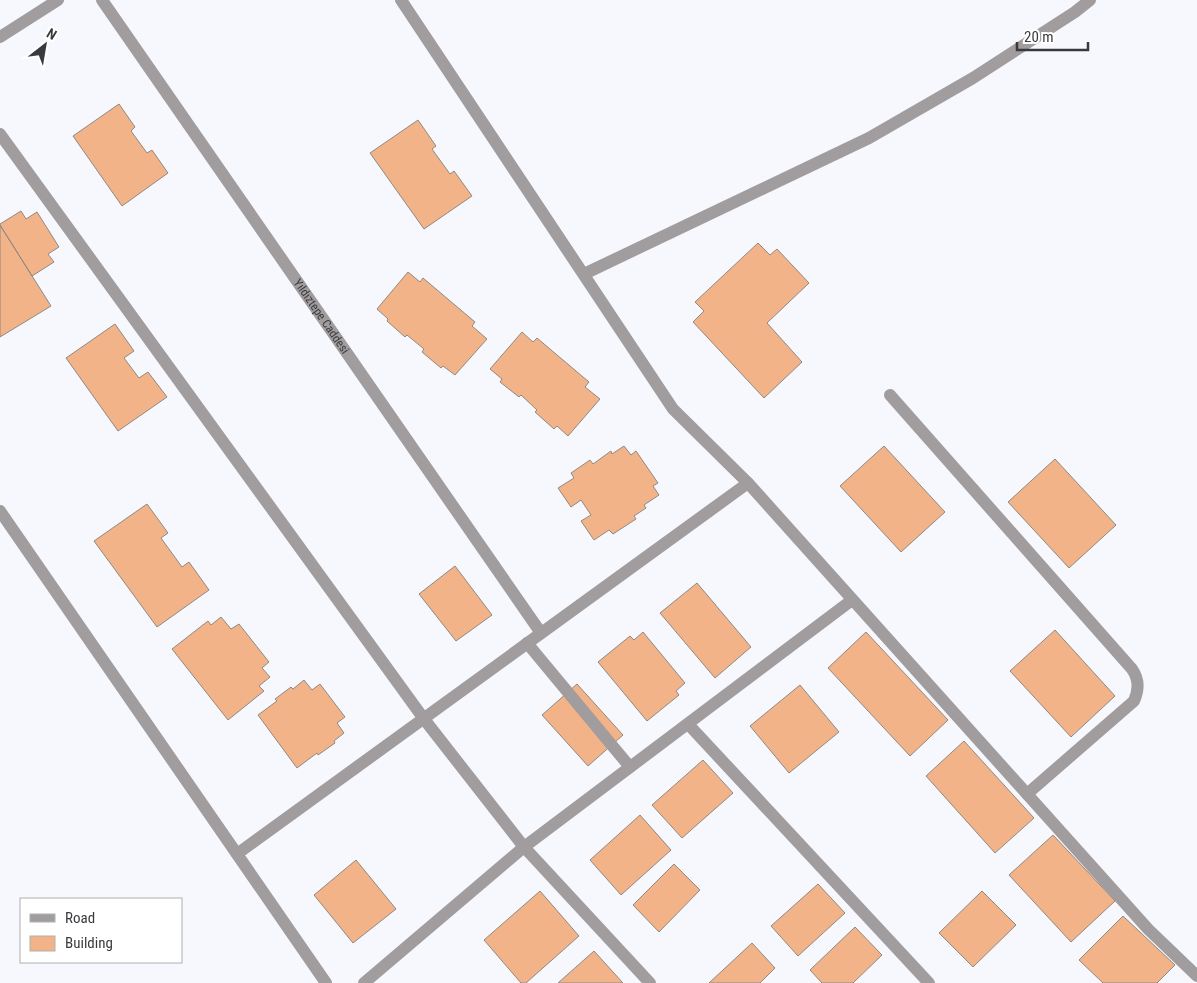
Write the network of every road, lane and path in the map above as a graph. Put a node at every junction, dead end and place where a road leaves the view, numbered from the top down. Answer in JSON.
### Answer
{"nodes":[{"id":1,"x":58,"y":0,"type":"edge"},
{"id":2,"x":102,"y":0,"type":"edge"},
{"id":3,"x":402,"y":0,"type":"edge"},
{"id":4,"x":1090,"y":0,"type":"edge"},
{"id":5,"x":0,"y":38,"type":"edge"},
{"id":6,"x":0,"y":134,"type":"edge"},
{"id":7,"x":584,"y":274,"type":"junction"},
{"id":8,"x":890,"y":395,"type":"dead end"},
{"id":9,"x":748,"y":483,"type":"junction"},
{"id":10,"x":0,"y":511,"type":"edge"},
{"id":11,"x":852,"y":600,"type":"junction"},
{"id":12,"x":541,"y":634,"type":"junction"},
{"id":13,"x":528,"y":643,"type":"junction"},
{"id":14,"x":424,"y":718,"type":"junction"},
{"id":15,"x":688,"y":724,"type":"junction"},
{"id":16,"x":630,"y":767,"type":"junction"},
{"id":17,"x":1027,"y":794,"type":"junction"},
{"id":18,"x":524,"y":847,"type":"junction"},
{"id":19,"x":237,"y":854,"type":"junction"},
{"id":20,"x":1197,"y":976,"type":"edge"},
{"id":21,"x":326,"y":983,"type":"edge"},
{"id":22,"x":364,"y":983,"type":"edge"},
{"id":23,"x":650,"y":983,"type":"edge"},
{"id":24,"x":929,"y":983,"type":"edge"}],
"edges":[{"from":1,"to":5,"type":"street"},
{"from":2,"to":12,"type":"street","name":"Yıldıztepe Caddesi"},
{"from":3,"to":7,"type":"street"},
{"from":4,"to":7,"type":"street"},
{"from":6,"to":14,"type":"street"},
{"from":7,"to":9,"type":"street"},
{"from":8,"to":17,"type":"street"},
{"from":9,"to":11,"type":"street"},
{"from":9,"to":12,"type":"street"},
{"from":10,"to":19,"type":"street"},
{"from":11,"to":15,"type":"street"},
{"from":11,"to":17,"type":"street"},
{"from":12,"to":13,"type":"street"},
{"from":13,"to":14,"type":"street"},
{"from":13,"to":16,"type":"street"},
{"from":14,"to":18,"type":"street"},
{"from":14,"to":19,"type":"street"},
{"from":15,"to":16,"type":"street"},
{"from":15,"to":24,"type":"street"},
{"from":16,"to":18,"type":"street"},
{"from":17,"to":20,"type":"street"},
{"from":18,"to":22,"type":"street"},
{"from":18,"to":23,"type":"street"},
{"from":19,"to":21,"type":"street"}]}
